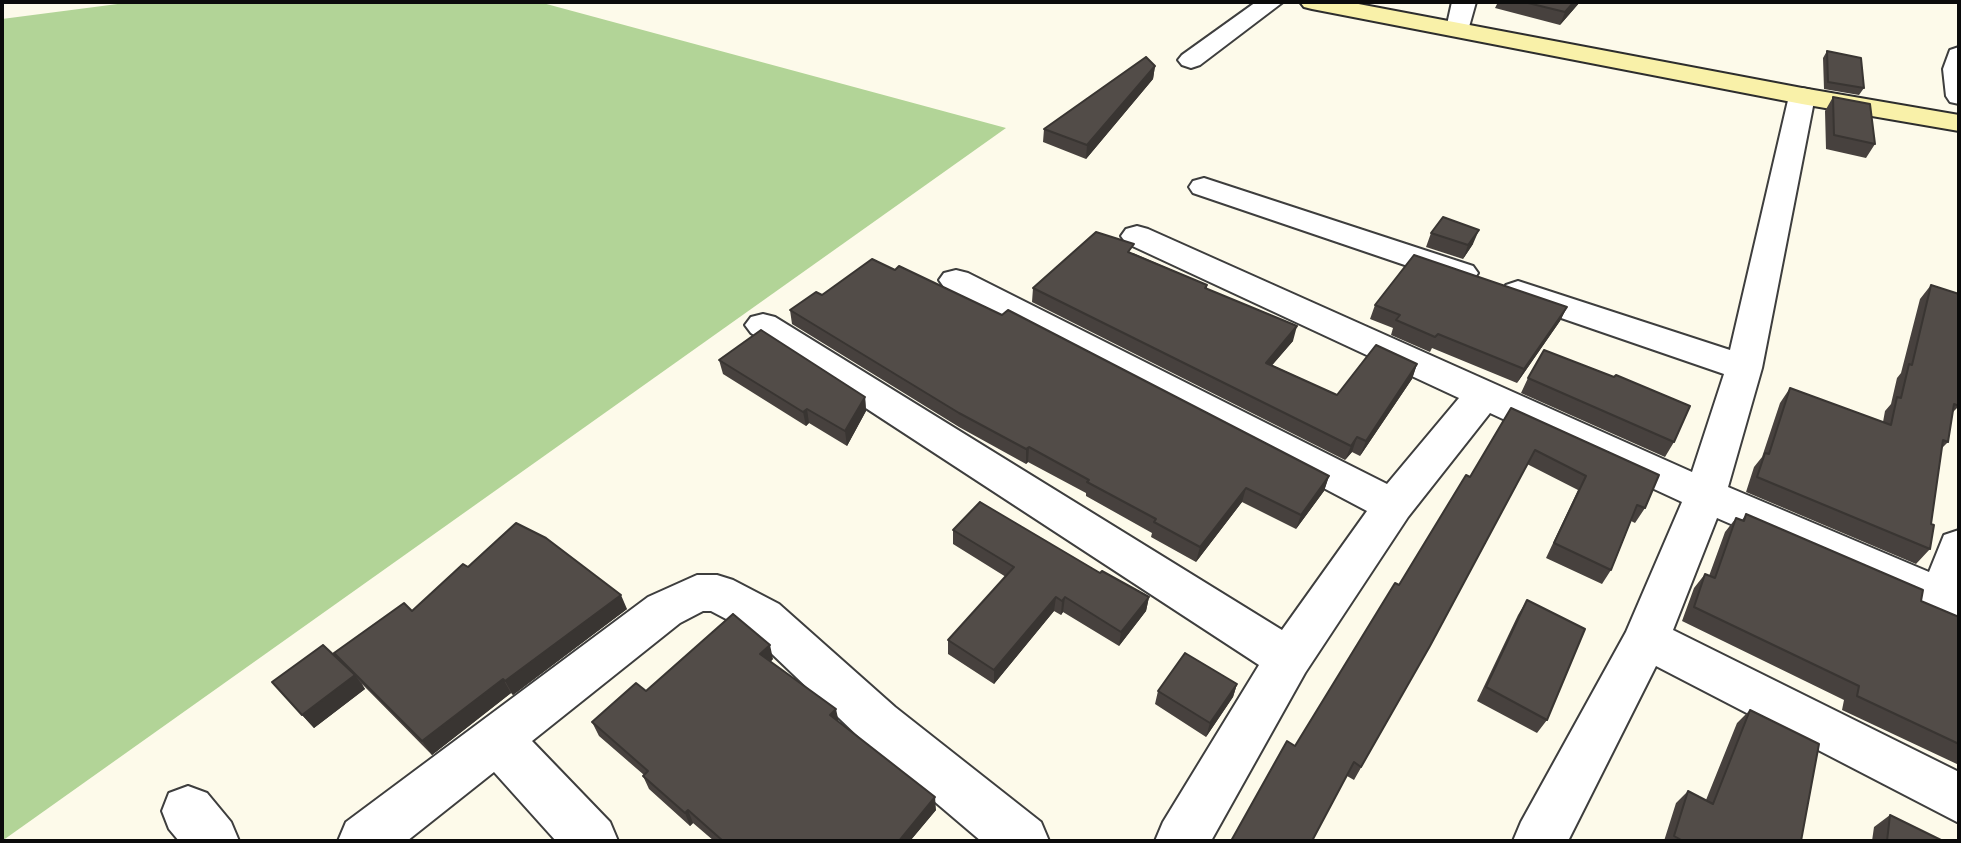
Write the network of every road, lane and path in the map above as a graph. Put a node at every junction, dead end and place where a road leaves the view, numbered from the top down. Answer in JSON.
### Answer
{"nodes":[{"id":1,"x":1271,"y":2,"type":"edge"},
{"id":2,"x":1312,"y":2,"type":"edge"},
{"id":3,"x":1464,"y":2,"type":"edge"},
{"id":4,"x":1458,"y":29,"type":"junction"},
{"id":5,"x":1959,"y":55,"type":"edge"},
{"id":6,"x":1191,"y":60,"type":"dead end"},
{"id":7,"x":1802,"y":96,"type":"junction"},
{"id":8,"x":1959,"y":96,"type":"edge"},
{"id":9,"x":1959,"y":123,"type":"edge"},
{"id":10,"x":1204,"y":187,"type":"dead end"},
{"id":11,"x":1137,"y":236,"type":"dead end"},
{"id":12,"x":956,"y":280,"type":"dead end"},
{"id":13,"x":763,"y":325,"type":"dead end"},
{"id":14,"x":1744,"y":368,"type":"junction"},
{"id":15,"x":1484,"y":394,"type":"junction"},
{"id":16,"x":1705,"y":495,"type":"junction"},
{"id":17,"x":1393,"y":506,"type":"junction"},
{"id":18,"x":1959,"y":547,"type":"edge"},
{"id":19,"x":1951,"y":601,"type":"edge"},
{"id":20,"x":1646,"y":639,"type":"junction"},
{"id":21,"x":1288,"y":659,"type":"junction"},
{"id":22,"x":497,"y":739,"type":"junction"},
{"id":23,"x":1959,"y":798,"type":"edge"},
{"id":24,"x":365,"y":841,"type":"edge"},
{"id":25,"x":591,"y":841,"type":"edge"},
{"id":26,"x":1022,"y":841,"type":"edge"},
{"id":27,"x":1182,"y":841,"type":"edge"},
{"id":28,"x":1540,"y":841,"type":"edge"}],
"edges":[{"from":1,"to":6,"type":"street"},
{"from":2,"to":4,"type":"street"},
{"from":3,"to":4,"type":"street"},
{"from":4,"to":7,"type":"street"},
{"from":5,"to":8,"type":"street"},
{"from":7,"to":9,"type":"street"},
{"from":7,"to":14,"type":"street"},
{"from":10,"to":14,"type":"street"},
{"from":11,"to":15,"type":"street"},
{"from":12,"to":17,"type":"street"},
{"from":13,"to":21,"type":"street"},
{"from":14,"to":16,"type":"street"},
{"from":15,"to":16,"type":"street"},
{"from":15,"to":17,"type":"street"},
{"from":16,"to":19,"type":"street"},
{"from":16,"to":20,"type":"street"},
{"from":17,"to":21,"type":"street"},
{"from":18,"to":19,"type":"street"},
{"from":20,"to":23,"type":"street"},
{"from":20,"to":28,"type":"street"},
{"from":21,"to":27,"type":"street"},
{"from":22,"to":24,"type":"street"},
{"from":22,"to":25,"type":"street"},
{"from":22,"to":26,"type":"street"}]}
